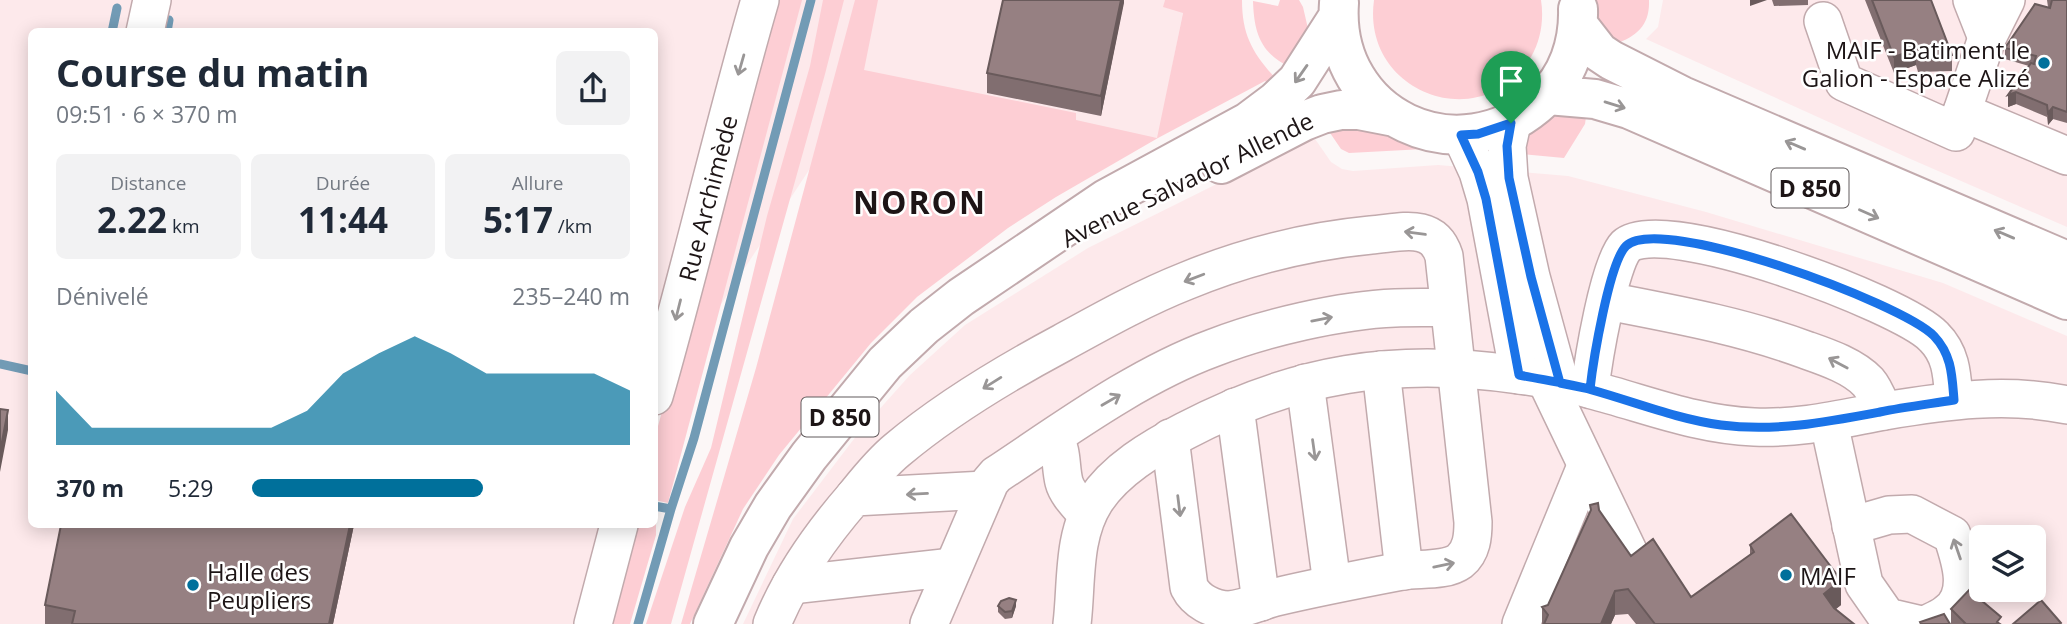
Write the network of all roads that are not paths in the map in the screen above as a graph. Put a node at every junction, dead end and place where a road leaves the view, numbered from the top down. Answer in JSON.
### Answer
{"nodes":[{"id":1,"x":760,"y":0,"type":"edge"},
{"id":2,"x":1972,"y":0,"type":"edge"},
{"id":3,"x":2006,"y":0,"type":"edge"},
{"id":4,"x":1339,"y":9,"type":"edge"},
{"id":5,"x":1578,"y":12,"type":"edge"},
{"id":6,"x":1823,"y":21,"type":"dead end"},
{"id":7,"x":1987,"y":38,"type":"junction"},
{"id":8,"x":1548,"y":95,"type":"junction"},
{"id":9,"x":1962,"y":112,"type":"junction"},
{"id":10,"x":1395,"y":117,"type":"junction"},
{"id":11,"x":1511,"y":123,"type":"junction"},
{"id":12,"x":1461,"y":135,"type":"junction"},
{"id":13,"x":2067,"y":156,"type":"edge"},
{"id":14,"x":1023,"y":257,"type":"junction"},
{"id":15,"x":2067,"y":261,"type":"edge"},
{"id":16,"x":2067,"y":300,"type":"edge"},
{"id":17,"x":1607,"y":301,"type":"junction"},
{"id":18,"x":1449,"y":307,"type":"junction"},
{"id":19,"x":1455,"y":368,"type":"junction"},
{"id":20,"x":1381,"y":370,"type":"junction"},
{"id":21,"x":658,"y":382,"type":"edge"},
{"id":22,"x":1553,"y":382,"type":"junction"},
{"id":23,"x":1305,"y":383,"type":"junction"},
{"id":24,"x":1954,"y":400,"type":"junction"},
{"id":25,"x":2067,"y":405,"type":"edge"},
{"id":26,"x":1235,"y":407,"type":"junction"},
{"id":27,"x":1883,"y":411,"type":"junction"},
{"id":28,"x":1829,"y":423,"type":"junction"},
{"id":29,"x":1054,"y":437,"type":"junction"},
{"id":30,"x":1170,"y":438,"type":"junction"},
{"id":31,"x":1586,"y":466,"type":"junction"},
{"id":32,"x":985,"y":490,"type":"junction"},
{"id":33,"x":854,"y":497,"type":"junction"},
{"id":34,"x":1087,"y":515,"type":"junction"},
{"id":35,"x":1851,"y":526,"type":"junction"},
{"id":36,"x":615,"y":540,"type":"edge"},
{"id":37,"x":953,"y":567,"type":"junction"},
{"id":38,"x":1404,"y":571,"type":"junction"},
{"id":39,"x":1639,"y":574,"type":"edge"},
{"id":40,"x":1332,"y":584,"type":"junction"},
{"id":41,"x":791,"y":585,"type":"junction"},
{"id":42,"x":1261,"y":601,"type":"junction"},
{"id":43,"x":593,"y":624,"type":"edge"},
{"id":44,"x":713,"y":624,"type":"edge"},
{"id":45,"x":772,"y":624,"type":"edge"},
{"id":46,"x":929,"y":624,"type":"edge"},
{"id":47,"x":1072,"y":624,"type":"edge"},
{"id":48,"x":1521,"y":624,"type":"edge"},
{"id":49,"x":1917,"y":624,"type":"edge"},
{"id":50,"x":1927,"y":624,"type":"edge"}],
"edges":[{"from":1,"to":21,"type":"street","name":"Rue Archimède","one_way":true},
{"from":2,"to":7,"type":"street"},
{"from":3,"to":7,"type":"street"},
{"from":4,"to":10,"type":"main road"},
{"from":4,"to":14,"type":"main road","name":"Avenue Salvador Allende","number":"D 850","one_way":true},
{"from":5,"to":8,"type":"main road"},
{"from":15,"to":5,"type":"main road","number":"D 850","one_way":true},
{"from":6,"to":9,"type":"street"},
{"from":7,"to":9,"type":"street"},
{"from":8,"to":11,"type":"main road"},
{"from":8,"to":16,"type":"main road","number":"D 850","one_way":true},
{"from":9,"to":13,"type":"street"},
{"from":10,"to":12,"type":"main road"},
{"from":10,"to":14,"type":"main road","name":"Avenue Salvador Allende","number":"D 850"},
{"from":11,"to":12,"type":"main road"},
{"from":11,"to":22,"type":"street"},
{"from":12,"to":22,"type":"street"},
{"from":14,"to":44,"type":"main road","name":"Avenue Salvador Allende","number":"D 850"},
{"from":17,"to":22,"type":"street"},
{"from":17,"to":24,"type":"street"},
{"from":27,"to":17,"type":"street","one_way":true},
{"from":18,"to":19,"type":"street"},
{"from":29,"to":18,"type":"street","one_way":true},
{"from":18,"to":33,"type":"street","one_way":true},
{"from":19,"to":20,"type":"street"},
{"from":19,"to":22,"type":"street"},
{"from":38,"to":19,"type":"street","one_way":true},
{"from":20,"to":23,"type":"street"},
{"from":20,"to":38,"type":"street"},
{"from":22,"to":28,"type":"street"},
{"from":22,"to":31,"type":"street"},
{"from":23,"to":26,"type":"street"},
{"from":23,"to":40,"type":"street","one_way":true},
{"from":24,"to":25,"type":"street"},
{"from":24,"to":27,"type":"street"},
{"from":26,"to":30,"type":"street"},
{"from":26,"to":42,"type":"street"},
{"from":27,"to":28,"type":"street"},
{"from":28,"to":35,"type":"street"},
{"from":29,"to":32,"type":"street"},
{"from":29,"to":34,"type":"street"},
{"from":30,"to":34,"type":"street"},
{"from":30,"to":42,"type":"street","one_way":true},
{"from":31,"to":39,"type":"street"},
{"from":31,"to":48,"type":"street"},
{"from":32,"to":33,"type":"street","one_way":true},
{"from":32,"to":37,"type":"street"},
{"from":33,"to":41,"type":"street"},
{"from":34,"to":47,"type":"street"},
{"from":35,"to":49,"type":"street"},
{"from":50,"to":35,"type":"street","one_way":true},
{"from":36,"to":43,"type":"street"},
{"from":37,"to":41,"type":"street"},
{"from":37,"to":46,"type":"street"},
{"from":38,"to":40,"type":"street"},
{"from":40,"to":42,"type":"street"},
{"from":41,"to":45,"type":"street"}]}
